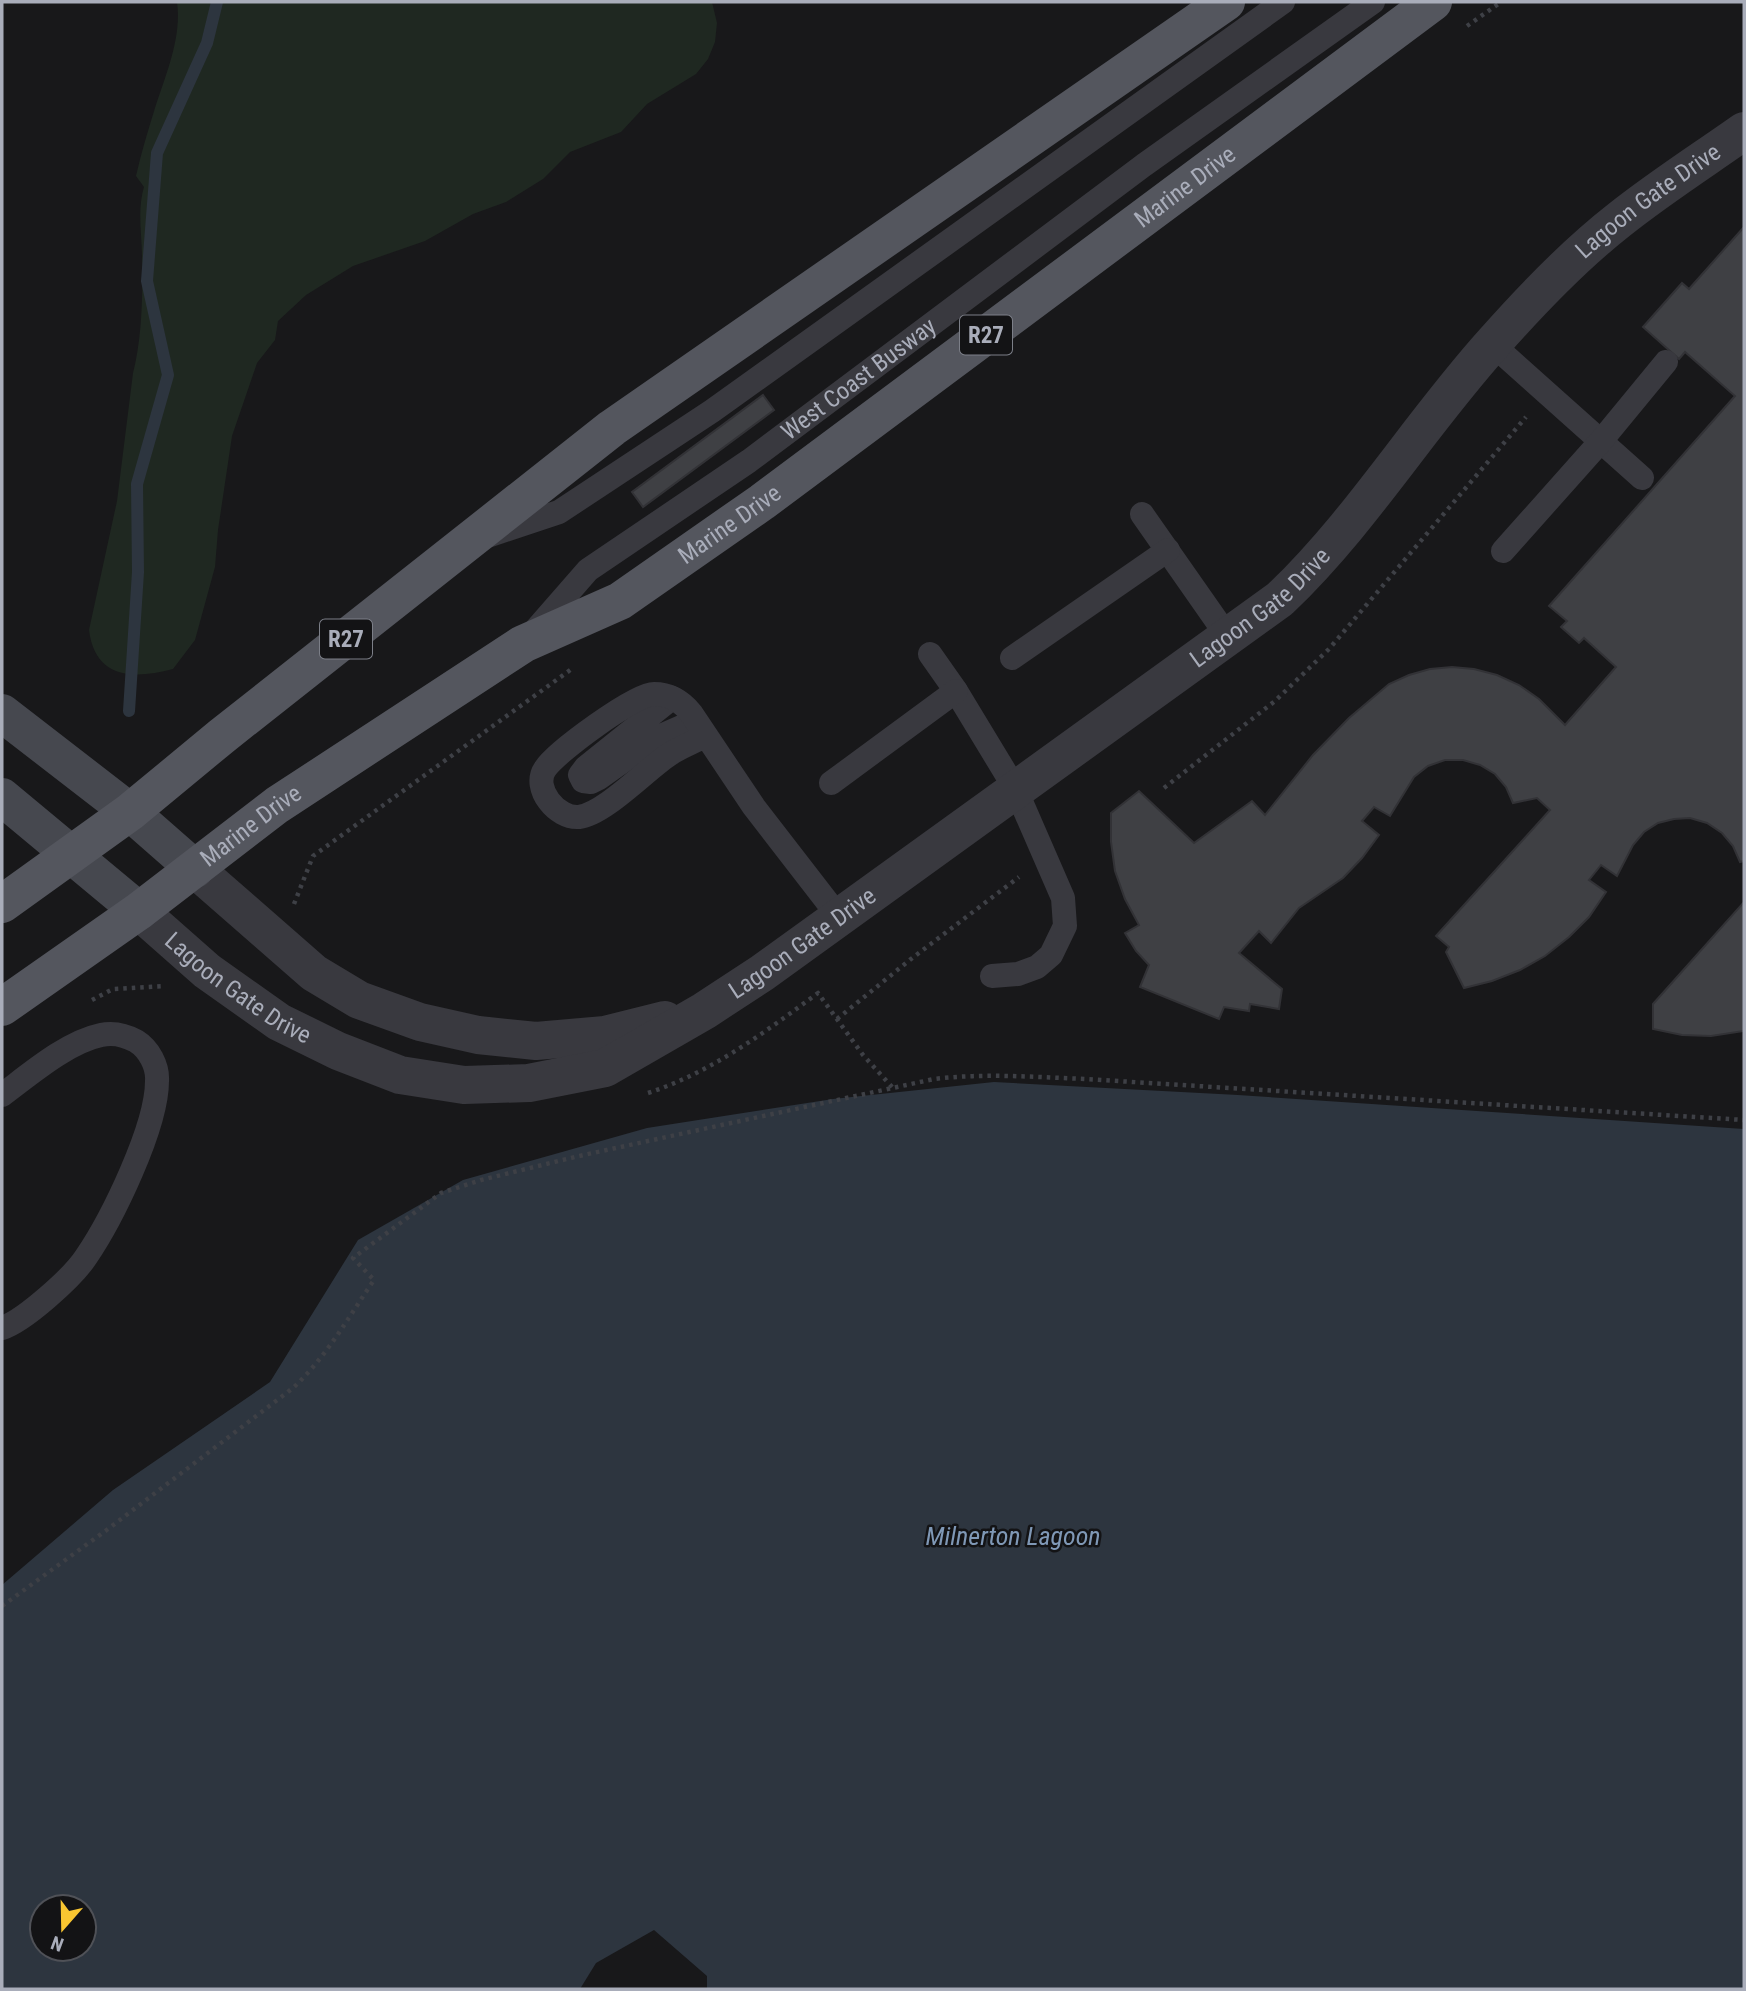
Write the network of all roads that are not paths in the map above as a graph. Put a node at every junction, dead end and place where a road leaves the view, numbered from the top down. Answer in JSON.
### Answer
{"nodes":[{"id":1,"x":1283,"y":2,"type":"edge"},
{"id":2,"x":1373,"y":2,"type":"edge"},
{"id":3,"x":1433,"y":2,"type":"edge"},
{"id":4,"x":1212,"y":11,"type":"edge"},
{"id":5,"x":1744,"y":131,"type":"edge"},
{"id":6,"x":1492,"y":344,"type":"junction"},
{"id":7,"x":1666,"y":362,"type":"dead end"},
{"id":8,"x":1601,"y":441,"type":"junction"},
{"id":9,"x":1642,"y":478,"type":"dead end"},
{"id":10,"x":1142,"y":514,"type":"dead end"},
{"id":11,"x":470,"y":542,"type":"junction"},
{"id":12,"x":1168,"y":551,"type":"junction"},
{"id":13,"x":1503,"y":551,"type":"dead end"},
{"id":14,"x":1228,"y":637,"type":"junction"},
{"id":15,"x":523,"y":644,"type":"junction"},
{"id":16,"x":930,"y":654,"type":"dead end"},
{"id":17,"x":1012,"y":658,"type":"dead end"},
{"id":18,"x":956,"y":691,"type":"junction"},
{"id":19,"x":672,"y":698,"type":"junction"},
{"id":20,"x":2,"y":713,"type":"edge"},
{"id":21,"x":700,"y":728,"type":"junction"},
{"id":22,"x":831,"y":783,"type":"dead end"},
{"id":23,"x":1016,"y":790,"type":"junction"},
{"id":24,"x":2,"y":797,"type":"edge"},
{"id":25,"x":130,"y":812,"type":"junction"},
{"id":26,"x":72,"y":854,"type":"junction"},
{"id":27,"x":195,"y":869,"type":"junction"},
{"id":28,"x":2,"y":904,"type":"edge"},
{"id":29,"x":139,"y":911,"type":"junction"},
{"id":30,"x":839,"y":916,"type":"junction"},
{"id":31,"x":992,"y":976,"type":"dead end"},
{"id":32,"x":2,"y":1007,"type":"edge"},
{"id":33,"x":704,"y":1011,"type":"junction"},
{"id":34,"x":2,"y":1095,"type":"edge"},
{"id":35,"x":2,"y":1328,"type":"edge"}],
"edges":[{"from":1,"to":11,"type":"lane"},
{"from":2,"to":15,"type":"lane","name":"West Coast Busway"},
{"from":3,"to":15,"type":"main road","name":"Marine Drive","number":"R27"},
{"from":4,"to":11,"type":"main road","number":"R27"},
{"from":5,"to":6,"type":"street","name":"Lagoon Gate Drive"},
{"from":6,"to":8,"type":"lane"},
{"from":6,"to":14,"type":"street","name":"Lagoon Gate Drive"},
{"from":7,"to":8,"type":"lane"},
{"from":8,"to":9,"type":"lane"},
{"from":8,"to":13,"type":"lane"},
{"from":10,"to":12,"type":"lane"},
{"from":11,"to":25,"type":"main road","number":"R27"},
{"from":12,"to":14,"type":"lane"},
{"from":12,"to":17,"type":"lane"},
{"from":14,"to":23,"type":"street","name":"Lagoon Gate Drive"},
{"from":15,"to":27,"type":"main road","name":"Marine Drive","number":"R27"},
{"from":16,"to":18,"type":"lane"},
{"from":18,"to":22,"type":"lane"},
{"from":18,"to":23,"type":"lane"},
{"from":19,"to":21,"type":"lane"},
{"from":19,"to":21,"type":"lane"},
{"from":19,"to":21,"type":"lane"},
{"from":20,"to":25,"type":"main road","name":"Lagoon Gate Drive"},
{"from":21,"to":30,"type":"lane"},
{"from":23,"to":30,"type":"street","name":"Lagoon Gate Drive"},
{"from":23,"to":31,"type":"lane"},
{"from":24,"to":26,"type":"main road","name":"Lagoon Gate Drive"},
{"from":25,"to":26,"type":"main road","number":"R27"},
{"from":25,"to":27,"type":"main road","name":"Lagoon Gate Drive"},
{"from":26,"to":28,"type":"main road","number":"R27"},
{"from":26,"to":29,"type":"main road","name":"Lagoon Gate Drive"},
{"from":27,"to":29,"type":"main road","name":"Marine Drive","number":"R27"},
{"from":27,"to":33,"type":"street","name":"Lagoon Gate Drive"},
{"from":29,"to":32,"type":"main road","name":"Marine Drive","number":"R27"},
{"from":29,"to":33,"type":"street","name":"Lagoon Gate Drive"},
{"from":30,"to":33,"type":"street","name":"Lagoon Gate Drive"},
{"from":34,"to":35,"type":"lane"}]}
